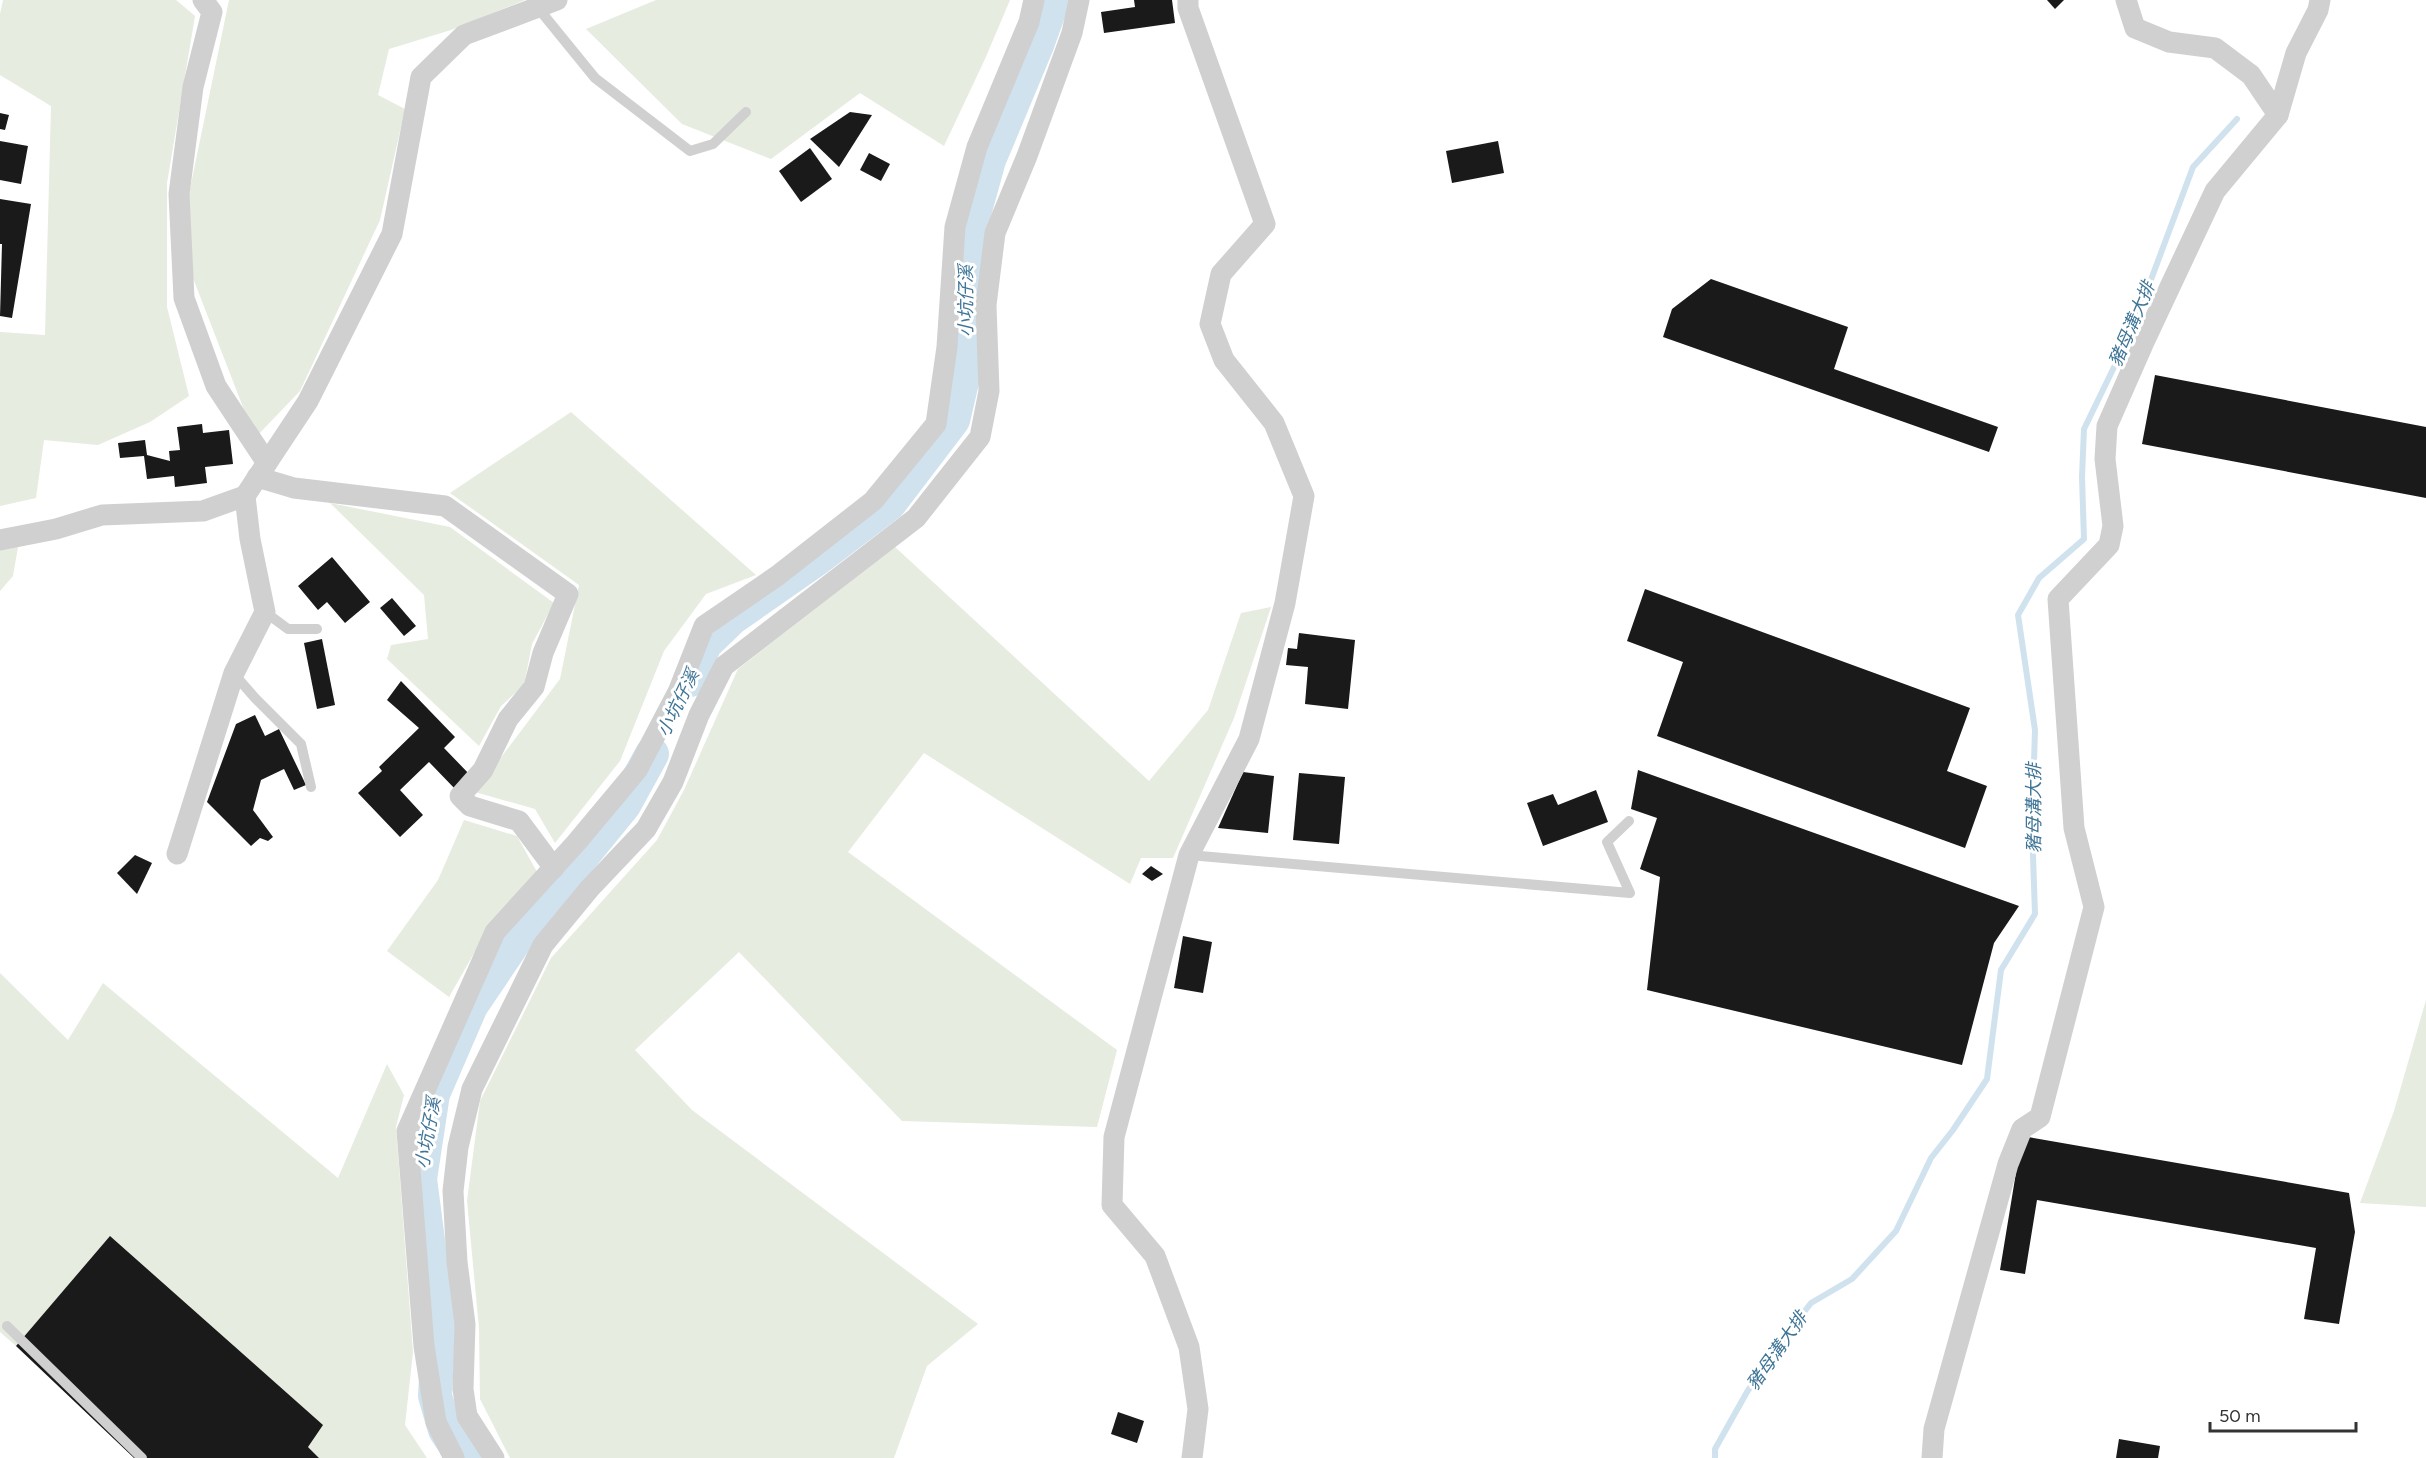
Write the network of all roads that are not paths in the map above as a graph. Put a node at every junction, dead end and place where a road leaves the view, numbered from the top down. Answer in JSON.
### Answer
{"nodes":[{"id":1,"x":203,"y":0,"type":"edge"},
{"id":2,"x":1034,"y":0,"type":"edge"},
{"id":3,"x":1079,"y":0,"type":"edge"},
{"id":4,"x":1188,"y":0,"type":"edge"},
{"id":5,"x":2126,"y":0,"type":"edge"},
{"id":6,"x":2320,"y":0,"type":"edge"},
{"id":7,"x":547,"y":4,"type":"edge"},
{"id":8,"x":746,"y":112,"type":"dead end"},
{"id":9,"x":2278,"y":115,"type":"junction"},
{"id":10,"x":262,"y":470,"type":"junction"},
{"id":11,"x":245,"y":496,"type":"junction"},
{"id":12,"x":0,"y":540,"type":"edge"},
{"id":13,"x":265,"y":612,"type":"junction"},
{"id":14,"x":317,"y":629,"type":"dead end"},
{"id":15,"x":234,"y":673,"type":"junction"},
{"id":16,"x":311,"y":787,"type":"dead end"},
{"id":17,"x":1629,"y":821,"type":"dead end"},
{"id":18,"x":177,"y":854,"type":"dead end"},
{"id":19,"x":1189,"y":855,"type":"junction"},
{"id":20,"x":554,"y":868,"type":"junction"},
{"id":21,"x":8,"y":1326,"type":"dead end"},
{"id":22,"x":142,"y":1458,"type":"edge"},
{"id":23,"x":454,"y":1458,"type":"edge"},
{"id":24,"x":494,"y":1458,"type":"edge"},
{"id":25,"x":1192,"y":1458,"type":"edge"},
{"id":26,"x":1932,"y":1458,"type":"edge"}],
"edges":[{"from":1,"to":10,"type":"street"},
{"from":2,"to":20,"type":"street"},
{"from":3,"to":24,"type":"street"},
{"from":4,"to":19,"type":"street"},
{"from":5,"to":9,"type":"street"},
{"from":6,"to":9,"type":"street"},
{"from":7,"to":8,"type":"lane"},
{"from":7,"to":10,"type":"street"},
{"from":9,"to":26,"type":"street"},
{"from":10,"to":11,"type":"street"},
{"from":10,"to":20,"type":"street"},
{"from":11,"to":12,"type":"street"},
{"from":11,"to":13,"type":"street"},
{"from":13,"to":14,"type":"lane"},
{"from":13,"to":15,"type":"street"},
{"from":15,"to":16,"type":"lane"},
{"from":15,"to":18,"type":"street"},
{"from":17,"to":19,"type":"lane"},
{"from":19,"to":25,"type":"street"},
{"from":20,"to":23,"type":"street"},
{"from":21,"to":22,"type":"lane"}]}
